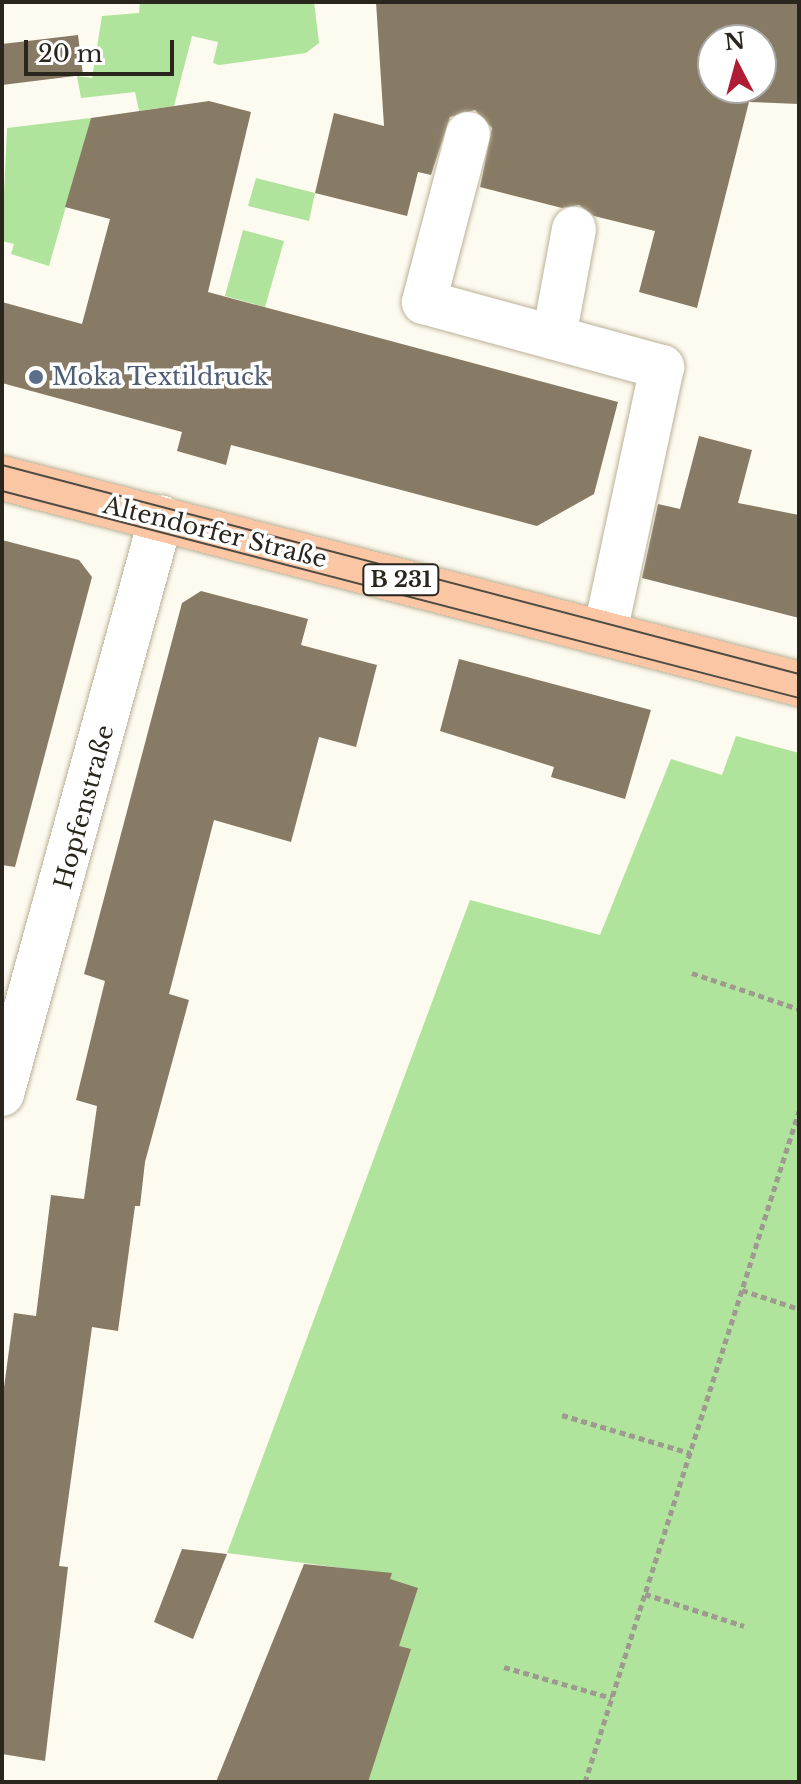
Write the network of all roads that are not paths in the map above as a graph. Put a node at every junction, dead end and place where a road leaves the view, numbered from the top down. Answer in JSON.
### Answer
{"nodes":[{"id":1,"x":468,"y":134,"type":"dead end"},
{"id":2,"x":574,"y":229,"type":"dead end"},
{"id":3,"x":554,"y":337,"type":"junction"},
{"id":4,"x":2,"y":478,"type":"edge"},
{"id":5,"x":161,"y":518,"type":"junction"},
{"id":6,"x":605,"y":633,"type":"junction"},
{"id":7,"x":799,"y":684,"type":"edge"},
{"id":8,"x":2,"y":1094,"type":"edge"}],
"edges":[{"from":1,"to":3,"type":"street"},
{"from":2,"to":3,"type":"street"},
{"from":3,"to":6,"type":"street"},
{"from":4,"to":5,"type":"main road","name":"Altendorfer Straße","number":"B 231"},
{"from":5,"to":6,"type":"main road","name":"Altendorfer Straße","number":"B 231"},
{"from":5,"to":8,"type":"street","name":"Hopfenstraße"},
{"from":6,"to":7,"type":"main road","name":"Altendorfer Straße","number":"B 231"}]}
